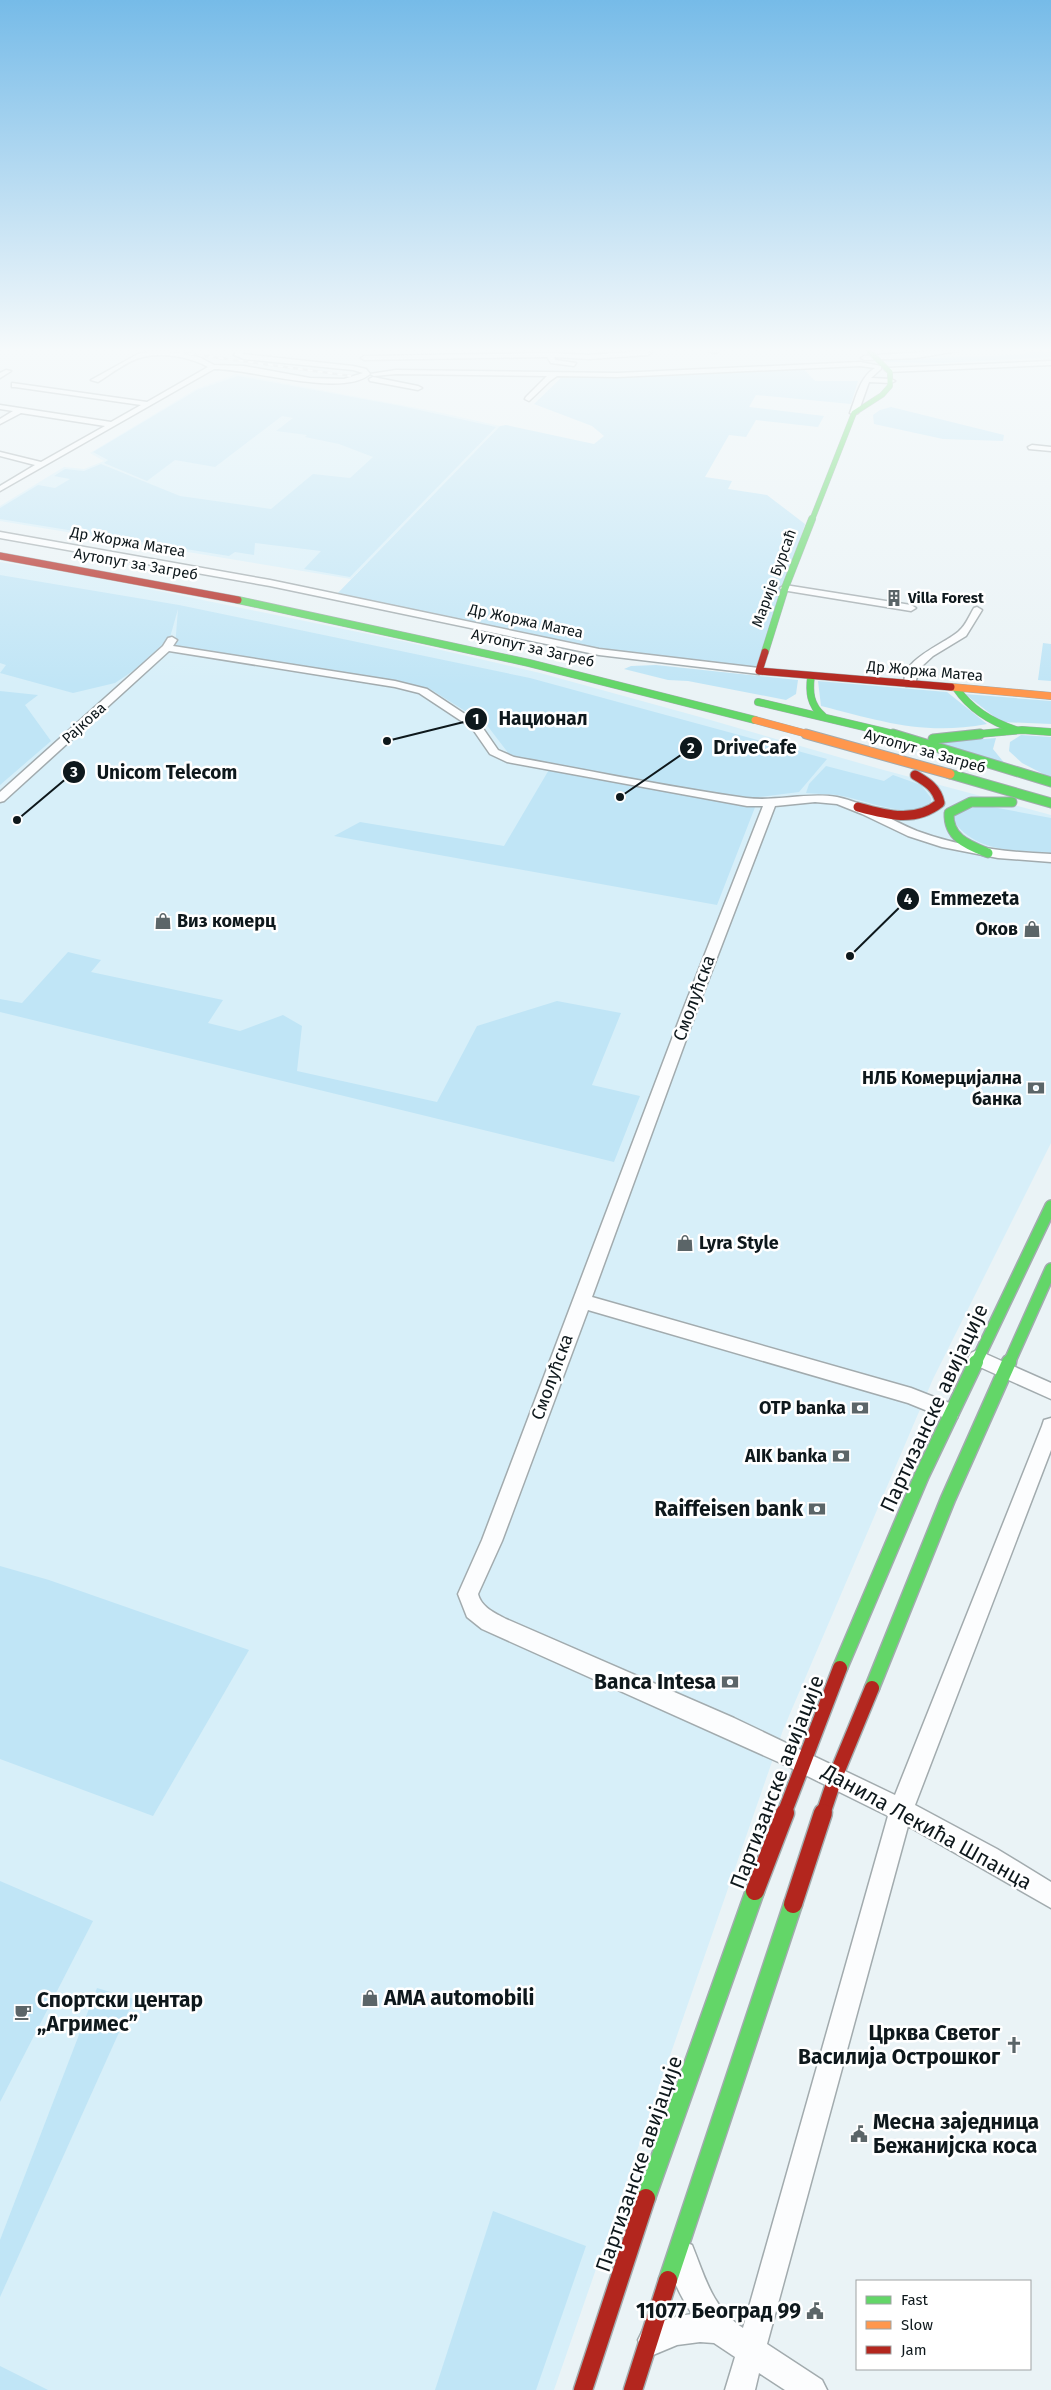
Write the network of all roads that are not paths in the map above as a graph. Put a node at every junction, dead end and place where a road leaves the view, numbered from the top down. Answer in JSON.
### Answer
{"nodes":[{"id":1,"x":33,"y":463,"type":"edge"},
{"id":2,"x":47,"y":463,"type":"edge"},
{"id":3,"x":834,"y":463,"type":"edge"},
{"id":4,"x":43,"y":465,"type":"junction"},
{"id":5,"x":0,"y":489,"type":"edge"},
{"id":6,"x":0,"y":535,"type":"edge"},
{"id":7,"x":0,"y":549,"type":"edge"},
{"id":8,"x":0,"y":556,"type":"edge"},
{"id":9,"x":785,"y":588,"type":"junction"},
{"id":10,"x":911,"y":608,"type":"dead end"},
{"id":11,"x":977,"y":610,"type":"dead end"},
{"id":12,"x":170,"y":643,"type":"joint"},
{"id":13,"x":759,"y":671,"type":"junction"},
{"id":14,"x":811,"y":676,"type":"junction"},
{"id":15,"x":910,"y":684,"type":"junction"},
{"id":16,"x":956,"y":688,"type":"junction"},
{"id":17,"x":808,"y":695,"type":"junction"},
{"id":18,"x":1051,"y":696,"type":"edge"},
{"id":19,"x":676,"y":698,"type":"junction"},
{"id":20,"x":743,"y":698,"type":"dead end"},
{"id":21,"x":766,"y":703,"type":"junction"},
{"id":22,"x":823,"y":716,"type":"junction"},
{"id":23,"x":1018,"y":731,"type":"junction"},
{"id":24,"x":1051,"y":732,"type":"edge"},
{"id":25,"x":896,"y":735,"type":"junction"},
{"id":26,"x":1003,"y":744,"type":"dead end"},
{"id":27,"x":1010,"y":759,"type":"dead end"},
{"id":28,"x":915,"y":775,"type":"junction"},
{"id":29,"x":1038,"y":776,"type":"junction"},
{"id":30,"x":1051,"y":782,"type":"edge"},
{"id":31,"x":1051,"y":792,"type":"edge"},
{"id":32,"x":0,"y":798,"type":"edge"},
{"id":33,"x":1012,"y":802,"type":"junction"},
{"id":34,"x":1051,"y":803,"type":"edge"},
{"id":35,"x":770,"y":804,"type":"junction"},
{"id":36,"x":858,"y":807,"type":"junction"},
{"id":37,"x":1051,"y":812,"type":"edge"},
{"id":38,"x":949,"y":813,"type":"junction"},
{"id":39,"x":931,"y":822,"type":"junction"},
{"id":40,"x":895,"y":825,"type":"junction"},
{"id":41,"x":947,"y":845,"type":"junction"},
{"id":42,"x":988,"y":853,"type":"junction"},
{"id":43,"x":1051,"y":858,"type":"edge"},
{"id":44,"x":1051,"y":1206,"type":"edge"},
{"id":45,"x":1051,"y":1269,"type":"edge"},
{"id":46,"x":581,"y":1300,"type":"junction"},
{"id":47,"x":977,"y":1358,"type":"junction"},
{"id":48,"x":1004,"y":1370,"type":"junction"},
{"id":49,"x":1051,"y":1391,"type":"edge"},
{"id":50,"x":950,"y":1412,"type":"junction"},
{"id":51,"x":1051,"y":1426,"type":"edge"},
{"id":52,"x":803,"y":1760,"type":"junction"},
{"id":53,"x":836,"y":1775,"type":"junction"},
{"id":54,"x":901,"y":1810,"type":"junction"},
{"id":55,"x":1051,"y":1896,"type":"edge"},
{"id":56,"x":679,"y":2243,"type":"junction"},
{"id":57,"x":718,"y":2329,"type":"junction"},
{"id":58,"x":648,"y":2342,"type":"junction"},
{"id":59,"x":751,"y":2350,"type":"junction"},
{"id":60,"x":583,"y":2390,"type":"edge"},
{"id":61,"x":633,"y":2390,"type":"edge"},
{"id":62,"x":740,"y":2390,"type":"edge"},
{"id":63,"x":812,"y":2390,"type":"edge"}],
"edges":[{"from":1,"to":4,"type":"street"},
{"from":2,"to":4,"type":"street"},
{"from":3,"to":9,"type":"main road","name":"Марије Бурсаћ"},
{"from":4,"to":5,"type":"street"},
{"from":6,"to":13,"type":"street","name":"Др Жоржа Матеа"},
{"from":7,"to":31,"type":"main road","name":"Аутопут за Загреб"},
{"from":8,"to":19,"type":"main road","name":"Аутопут за Загреб"},
{"from":9,"to":10,"type":"street"},
{"from":9,"to":13,"type":"main road","name":"Марије Бурсаћ"},
{"from":11,"to":15,"type":"street"},
{"from":12,"to":32,"type":"street","name":"Рајкова"},
{"from":12,"to":35,"type":"street"},
{"from":13,"to":14,"type":"main road","name":"Др Жоржа Матеа"},
{"from":14,"to":15,"type":"main road","name":"Др Жоржа Матеа"},
{"from":14,"to":17,"type":"main road"},
{"from":15,"to":16,"type":"main road","name":"Др Жоржа Матеа"},
{"from":16,"to":18,"type":"main road","name":"Др Жоржа Матеа"},
{"from":16,"to":23,"type":"main road"},
{"from":17,"to":21,"type":"main road"},
{"from":17,"to":22,"type":"main road"},
{"from":19,"to":28,"type":"main road"},
{"from":19,"to":34,"type":"main road","name":"Аутопут за Загреб"},
{"from":20,"to":21,"type":"main road"},
{"from":21,"to":22,"type":"main road"},
{"from":22,"to":25,"type":"main road"},
{"from":23,"to":24,"type":"main road"},
{"from":23,"to":25,"type":"main road"},
{"from":23,"to":26,"type":"main road"},
{"from":25,"to":29,"type":"main road"},
{"from":27,"to":29,"type":"main road"},
{"from":28,"to":33,"type":"main road"},
{"from":28,"to":39,"type":"main road"},
{"from":29,"to":30,"type":"main road"},
{"from":33,"to":37,"type":"main road"},
{"from":33,"to":38,"type":"main road"},
{"from":35,"to":36,"type":"street"},
{"from":35,"to":46,"type":"street","name":"Смолућска"},
{"from":36,"to":39,"type":"main road"},
{"from":36,"to":40,"type":"street"},
{"from":38,"to":39,"type":"main road"},
{"from":38,"to":42,"type":"main road"},
{"from":39,"to":40,"type":"main road"},
{"from":39,"to":41,"type":"main road"},
{"from":40,"to":41,"type":"street"},
{"from":41,"to":42,"type":"street"},
{"from":42,"to":43,"type":"street"},
{"from":44,"to":47,"type":"main road","name":"Партизанске авијације"},
{"from":45,"to":48,"type":"main road"},
{"from":46,"to":50,"type":"street"},
{"from":46,"to":52,"type":"street","name":"Смолућска"},
{"from":47,"to":48,"type":"street"},
{"from":47,"to":50,"type":"main road","name":"Партизанске авијације"},
{"from":48,"to":49,"type":"street"},
{"from":48,"to":53,"type":"main road"},
{"from":50,"to":52,"type":"main road","name":"Партизанске авијације"},
{"from":51,"to":54,"type":"street"},
{"from":52,"to":53,"type":"street","name":"Данила Лекића Шпанца"},
{"from":52,"to":60,"type":"main road","name":"Партизанске авијације"},
{"from":53,"to":54,"type":"street","name":"Данила Лекића Шпанца"},
{"from":53,"to":56,"type":"main road"},
{"from":54,"to":55,"type":"street","name":"Данила Лекића Шпанца"},
{"from":54,"to":59,"type":"street"},
{"from":56,"to":57,"type":"street"},
{"from":56,"to":58,"type":"main road"},
{"from":57,"to":58,"type":"street"},
{"from":57,"to":59,"type":"street"},
{"from":58,"to":61,"type":"main road"},
{"from":59,"to":62,"type":"street"},
{"from":59,"to":63,"type":"street"}]}
